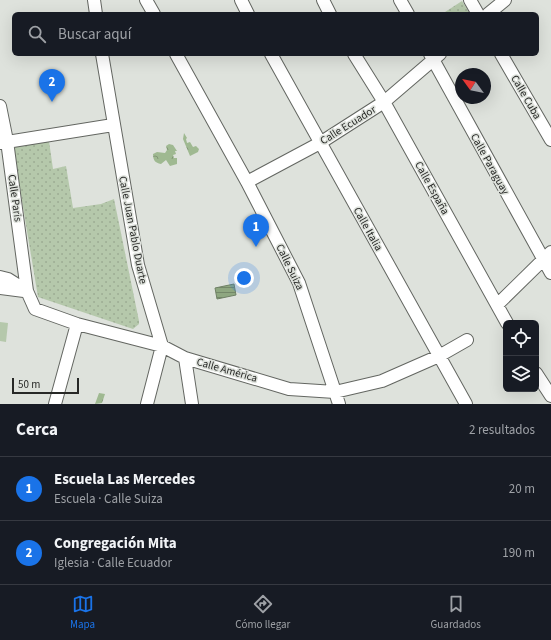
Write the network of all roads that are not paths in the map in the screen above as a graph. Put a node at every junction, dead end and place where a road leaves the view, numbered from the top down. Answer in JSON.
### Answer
{"nodes":[{"id":1,"x":94,"y":0,"type":"edge"},
{"id":2,"x":146,"y":0,"type":"edge"},
{"id":3,"x":241,"y":0,"type":"edge"},
{"id":4,"x":322,"y":0,"type":"edge"},
{"id":5,"x":400,"y":0,"type":"edge"},
{"id":6,"x":470,"y":0,"type":"edge"},
{"id":7,"x":505,"y":0,"type":"edge"},
{"id":8,"x":96,"y":12,"type":"edge"},
{"id":9,"x":153,"y":12,"type":"edge"},
{"id":10,"x":247,"y":12,"type":"edge"},
{"id":11,"x":329,"y":12,"type":"edge"},
{"id":12,"x":407,"y":12,"type":"edge"},
{"id":13,"x":477,"y":12,"type":"edge"},
{"id":14,"x":490,"y":12,"type":"edge"},
{"id":15,"x":102,"y":56,"type":"edge"},
{"id":16,"x":177,"y":56,"type":"edge"},
{"id":17,"x":271,"y":56,"type":"edge"},
{"id":18,"x":355,"y":56,"type":"edge"},
{"id":19,"x":434,"y":56,"type":"edge"},
{"id":20,"x":502,"y":56,"type":"edge"},
{"id":21,"x":384,"y":102,"type":"junction"},
{"id":22,"x":0,"y":106,"type":"edge"},
{"id":23,"x":113,"y":125,"type":"junction"},
{"id":24,"x":551,"y":140,"type":"edge"},
{"id":25,"x":4,"y":142,"type":"edge"},
{"id":26,"x":320,"y":143,"type":"junction"},
{"id":27,"x":247,"y":182,"type":"junction"},
{"id":28,"x":547,"y":256,"type":"edge"},
{"id":29,"x":551,"y":273,"type":"edge"},
{"id":30,"x":0,"y":277,"type":"edge"},
{"id":31,"x":0,"y":288,"type":"edge"},
{"id":32,"x":28,"y":291,"type":"junction"},
{"id":33,"x":497,"y":305,"type":"junction"},
{"id":34,"x":505,"y":320,"type":"edge"},
{"id":35,"x":77,"y":324,"type":"junction"},
{"id":36,"x":467,"y":340,"type":"dead end"},
{"id":37,"x":162,"y":346,"type":"junction"},
{"id":38,"x":439,"y":356,"type":"junction"},
{"id":39,"x":185,"y":358,"type":"junction"},
{"id":40,"x":539,"y":378,"type":"edge"},
{"id":41,"x":335,"y":392,"type":"junction"},
{"id":42,"x":551,"y":396,"type":"edge"},
{"id":43,"x":55,"y":404,"type":"edge"},
{"id":44,"x":147,"y":404,"type":"edge"},
{"id":45,"x":192,"y":404,"type":"edge"},
{"id":46,"x":339,"y":404,"type":"edge"},
{"id":47,"x":466,"y":404,"type":"edge"}],
"edges":[{"from":1,"to":8,"type":"street"},
{"from":2,"to":9,"type":"street"},
{"from":3,"to":10,"type":"street"},
{"from":4,"to":11,"type":"street"},
{"from":5,"to":12,"type":"street"},
{"from":6,"to":13,"type":"street"},
{"from":7,"to":14,"type":"street"},
{"from":15,"to":23,"type":"street","name":"Calle Juan Pablo Duarte"},
{"from":16,"to":27,"type":"street","name":"Calle Suiza"},
{"from":17,"to":26,"type":"street","name":"Calle Italia"},
{"from":18,"to":21,"type":"street","name":"Calle España"},
{"from":19,"to":21,"type":"street","name":"Calle Ecuador"},
{"from":19,"to":28,"type":"street","name":"Calle Paraguay"},
{"from":20,"to":24,"type":"street","name":"Calle Cuba"},
{"from":21,"to":26,"type":"street","name":"Calle Ecuador"},
{"from":21,"to":33,"type":"street","name":"Calle España"},
{"from":22,"to":25,"type":"street","name":"Calle Paris"},
{"from":23,"to":25,"type":"street"},
{"from":23,"to":37,"type":"street","name":"Calle Juan Pablo Duarte"},
{"from":25,"to":32,"type":"street","name":"Calle Paris"},
{"from":26,"to":27,"type":"street","name":"Calle Ecuador"},
{"from":26,"to":38,"type":"street","name":"Calle Italia"},
{"from":27,"to":41,"type":"street","name":"Calle Suiza"},
{"from":28,"to":29,"type":"street","name":"Calle Paraguay"},
{"from":28,"to":33,"type":"street"},
{"from":30,"to":32,"type":"street"},
{"from":31,"to":32,"type":"street"},
{"from":32,"to":35,"type":"street","name":"Calle América"},
{"from":33,"to":34,"type":"street","name":"Calle España"},
{"from":35,"to":37,"type":"street","name":"Calle América"},
{"from":35,"to":43,"type":"street"},
{"from":36,"to":38,"type":"street","name":"Calle América"},
{"from":37,"to":39,"type":"street","name":"Calle América"},
{"from":37,"to":44,"type":"street"},
{"from":38,"to":41,"type":"street","name":"Calle América"},
{"from":38,"to":47,"type":"street","name":"Calle Italia"},
{"from":39,"to":41,"type":"street","name":"Calle América"},
{"from":39,"to":45,"type":"street"},
{"from":40,"to":42,"type":"street"},
{"from":41,"to":46,"type":"street","name":"Calle Suiza"}]}
